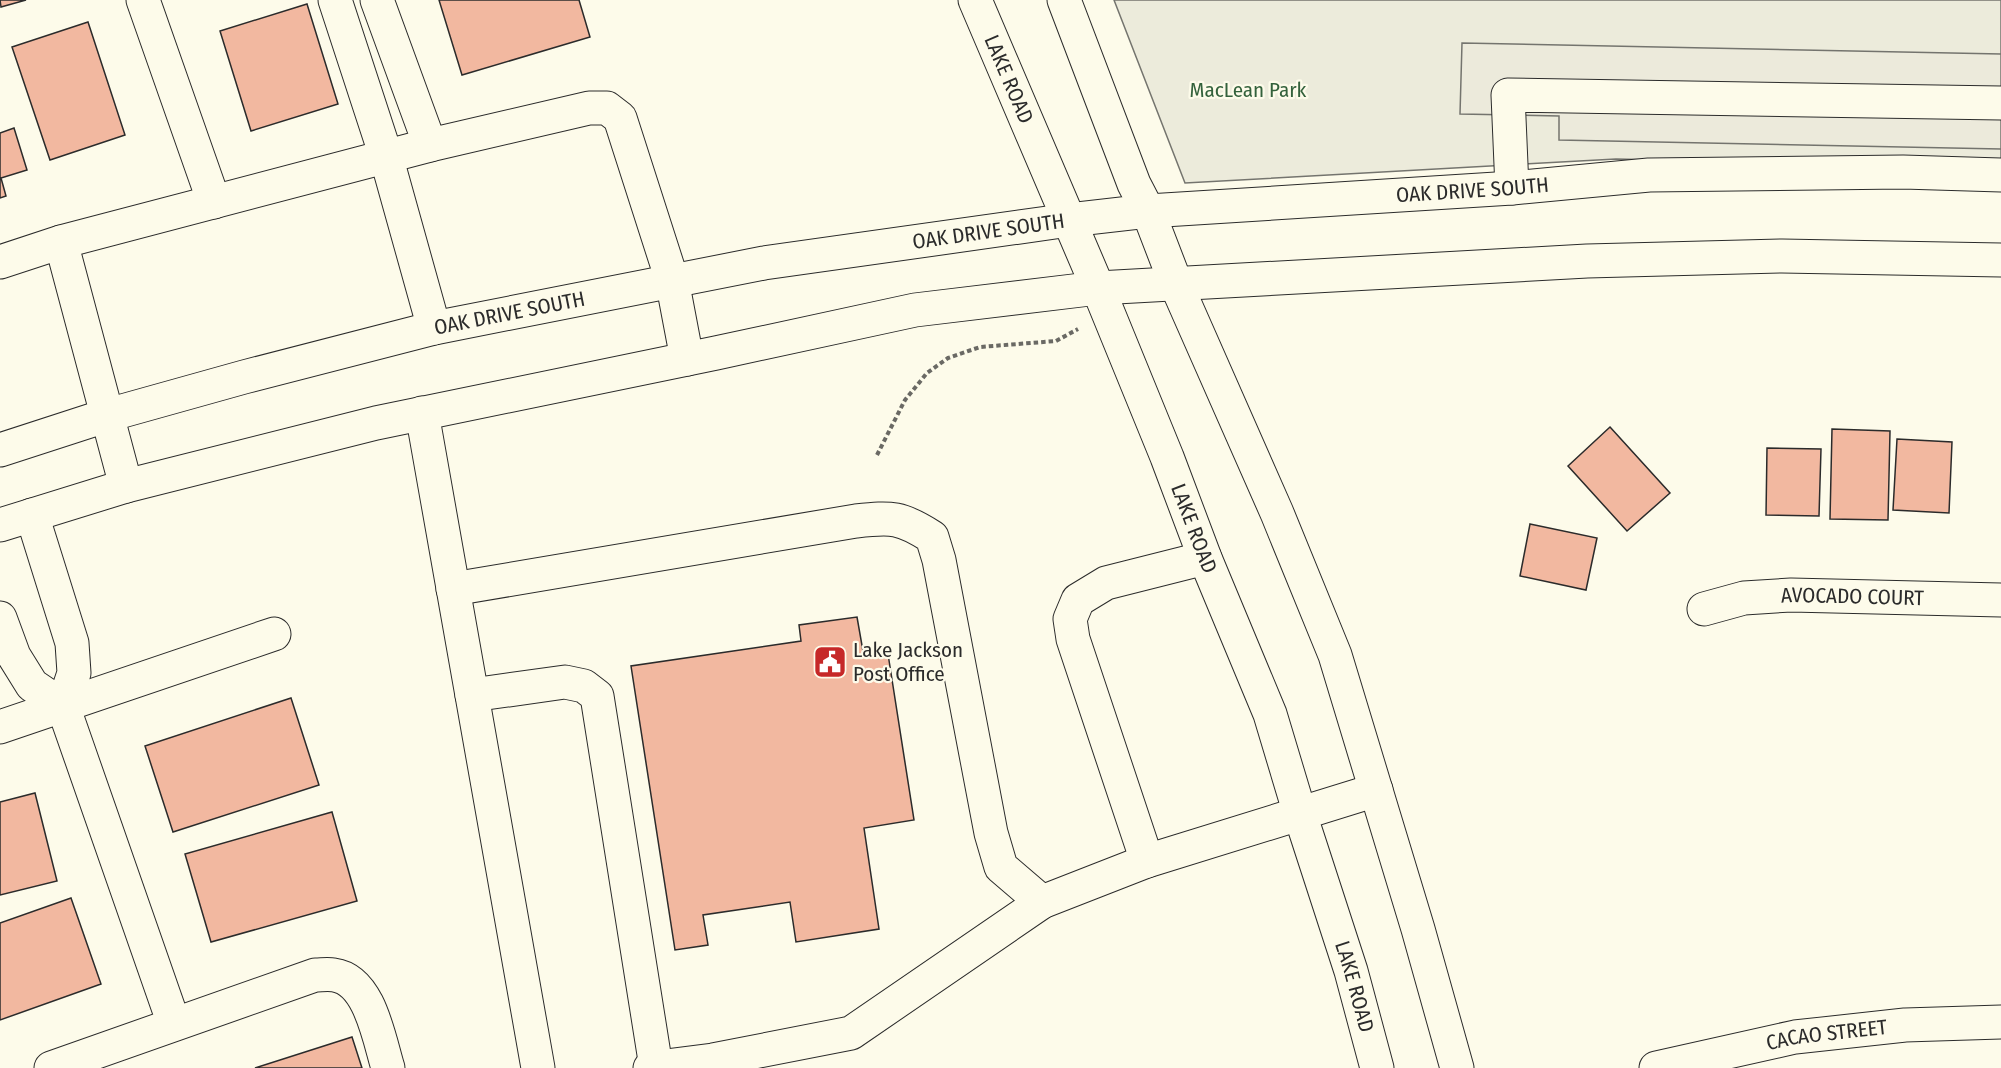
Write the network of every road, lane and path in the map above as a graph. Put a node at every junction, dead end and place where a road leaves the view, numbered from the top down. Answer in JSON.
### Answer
{"nodes":[{"id":1,"x":143,"y":0,"type":"edge"},
{"id":2,"x":335,"y":0,"type":"edge"},
{"id":3,"x":377,"y":0,"type":"edge"},
{"id":4,"x":975,"y":0,"type":"edge"},
{"id":5,"x":1064,"y":0,"type":"edge"},
{"id":6,"x":2001,"y":103,"type":"edge"},
{"id":7,"x":430,"y":145,"type":"junction"},
{"id":8,"x":386,"y":156,"type":"junction"},
{"id":9,"x":2001,"y":175,"type":"edge"},
{"id":10,"x":1512,"y":188,"type":"junction"},
{"id":11,"x":214,"y":202,"type":"junction"},
{"id":12,"x":1148,"y":211,"type":"junction"},
{"id":13,"x":1069,"y":220,"type":"junction"},
{"id":14,"x":61,"y":242,"type":"junction"},
{"id":15,"x":2001,"y":260,"type":"edge"},
{"id":16,"x":0,"y":262,"type":"edge"},
{"id":17,"x":672,"y":280,"type":"junction"},
{"id":18,"x":1176,"y":284,"type":"junction"},
{"id":19,"x":1098,"y":288,"type":"junction"},
{"id":20,"x":1085,"y":325,"type":"dead end"},
{"id":21,"x":434,"y":328,"type":"junction"},
{"id":22,"x":687,"y":359,"type":"junction"},
{"id":23,"x":422,"y":414,"type":"junction"},
{"id":24,"x":108,"y":415,"type":"junction"},
{"id":25,"x":0,"y":450,"type":"edge"},
{"id":26,"x":878,"y":454,"type":"dead end"},
{"id":27,"x":126,"y":486,"type":"junction"},
{"id":28,"x":32,"y":515,"type":"junction"},
{"id":29,"x":0,"y":525,"type":"edge"},
{"id":30,"x":1205,"y":558,"type":"junction"},
{"id":31,"x":453,"y":589,"type":"junction"},
{"id":32,"x":2001,"y":600,"type":"edge"},
{"id":33,"x":1704,"y":609,"type":"dead end"},
{"id":34,"x":0,"y":618,"type":"edge"},
{"id":35,"x":274,"y":634,"type":"dead end"},
{"id":36,"x":472,"y":695,"type":"junction"},
{"id":37,"x":63,"y":706,"type":"junction"},
{"id":38,"x":0,"y":728,"type":"edge"},
{"id":39,"x":1376,"y":790,"type":"junction"},
{"id":40,"x":1300,"y":814,"type":"junction"},
{"id":41,"x":1147,"y":861,"type":"junction"},
{"id":42,"x":1042,"y":902,"type":"junction"},
{"id":43,"x":2001,"y":1022,"type":"edge"},
{"id":44,"x":174,"y":1024,"type":"junction"},
{"id":45,"x":656,"y":1067,"type":"edge"},
{"id":46,"x":51,"y":1068,"type":"edge"},
{"id":47,"x":388,"y":1068,"type":"edge"},
{"id":48,"x":538,"y":1068,"type":"edge"},
{"id":49,"x":650,"y":1068,"type":"edge"},
{"id":50,"x":1377,"y":1068,"type":"edge"},
{"id":51,"x":1457,"y":1068,"type":"edge"},
{"id":52,"x":1656,"y":1068,"type":"edge"}],
"edges":[{"from":1,"to":11,"type":"street"},
{"from":2,"to":8,"type":"street"},
{"from":3,"to":7,"type":"street"},
{"from":4,"to":13,"type":"street","name":"LAKE ROAD"},
{"from":5,"to":12,"type":"street"},
{"from":6,"to":10,"type":"street"},
{"from":7,"to":8,"type":"street"},
{"from":7,"to":17,"type":"street"},
{"from":8,"to":11,"type":"street"},
{"from":8,"to":21,"type":"street"},
{"from":9,"to":10,"type":"street","name":"OAK DRIVE SOUTH"},
{"from":10,"to":12,"type":"street","name":"OAK DRIVE SOUTH"},
{"from":11,"to":14,"type":"street"},
{"from":12,"to":13,"type":"street","name":"OAK DRIVE SOUTH"},
{"from":12,"to":18,"type":"street"},
{"from":13,"to":17,"type":"street","name":"OAK DRIVE SOUTH"},
{"from":13,"to":19,"type":"street","name":"LAKE ROAD"},
{"from":14,"to":16,"type":"street"},
{"from":14,"to":24,"type":"street"},
{"from":15,"to":18,"type":"street"},
{"from":17,"to":21,"type":"street","name":"OAK DRIVE SOUTH"},
{"from":17,"to":22,"type":"street"},
{"from":18,"to":19,"type":"street"},
{"from":18,"to":39,"type":"street"},
{"from":19,"to":22,"type":"street"},
{"from":19,"to":30,"type":"street","name":"LAKE ROAD"},
{"from":20,"to":26,"type":"path"},
{"from":21,"to":24,"type":"street","name":"OAK DRIVE SOUTH"},
{"from":22,"to":23,"type":"street"},
{"from":23,"to":27,"type":"street"},
{"from":23,"to":31,"type":"street"},
{"from":24,"to":25,"type":"street","name":"OAK DRIVE SOUTH"},
{"from":24,"to":27,"type":"street"},
{"from":27,"to":28,"type":"street"},
{"from":28,"to":29,"type":"street"},
{"from":28,"to":37,"type":"street"},
{"from":30,"to":40,"type":"street","name":"LAKE ROAD"},
{"from":30,"to":41,"type":"street"},
{"from":31,"to":36,"type":"street"},
{"from":31,"to":42,"type":"street"},
{"from":32,"to":33,"type":"street","name":"AVOCADO COURT"},
{"from":34,"to":37,"type":"street"},
{"from":35,"to":37,"type":"street"},
{"from":36,"to":45,"type":"street"},
{"from":36,"to":48,"type":"street"},
{"from":37,"to":38,"type":"street"},
{"from":37,"to":44,"type":"street"},
{"from":39,"to":40,"type":"street"},
{"from":39,"to":51,"type":"street"},
{"from":40,"to":41,"type":"street"},
{"from":40,"to":50,"type":"street","name":"LAKE ROAD"},
{"from":41,"to":42,"type":"street"},
{"from":42,"to":45,"type":"street"},
{"from":43,"to":52,"type":"street","name":"CACAO STREET"},
{"from":44,"to":46,"type":"street"},
{"from":44,"to":47,"type":"street"},
{"from":45,"to":49,"type":"street"}]}
